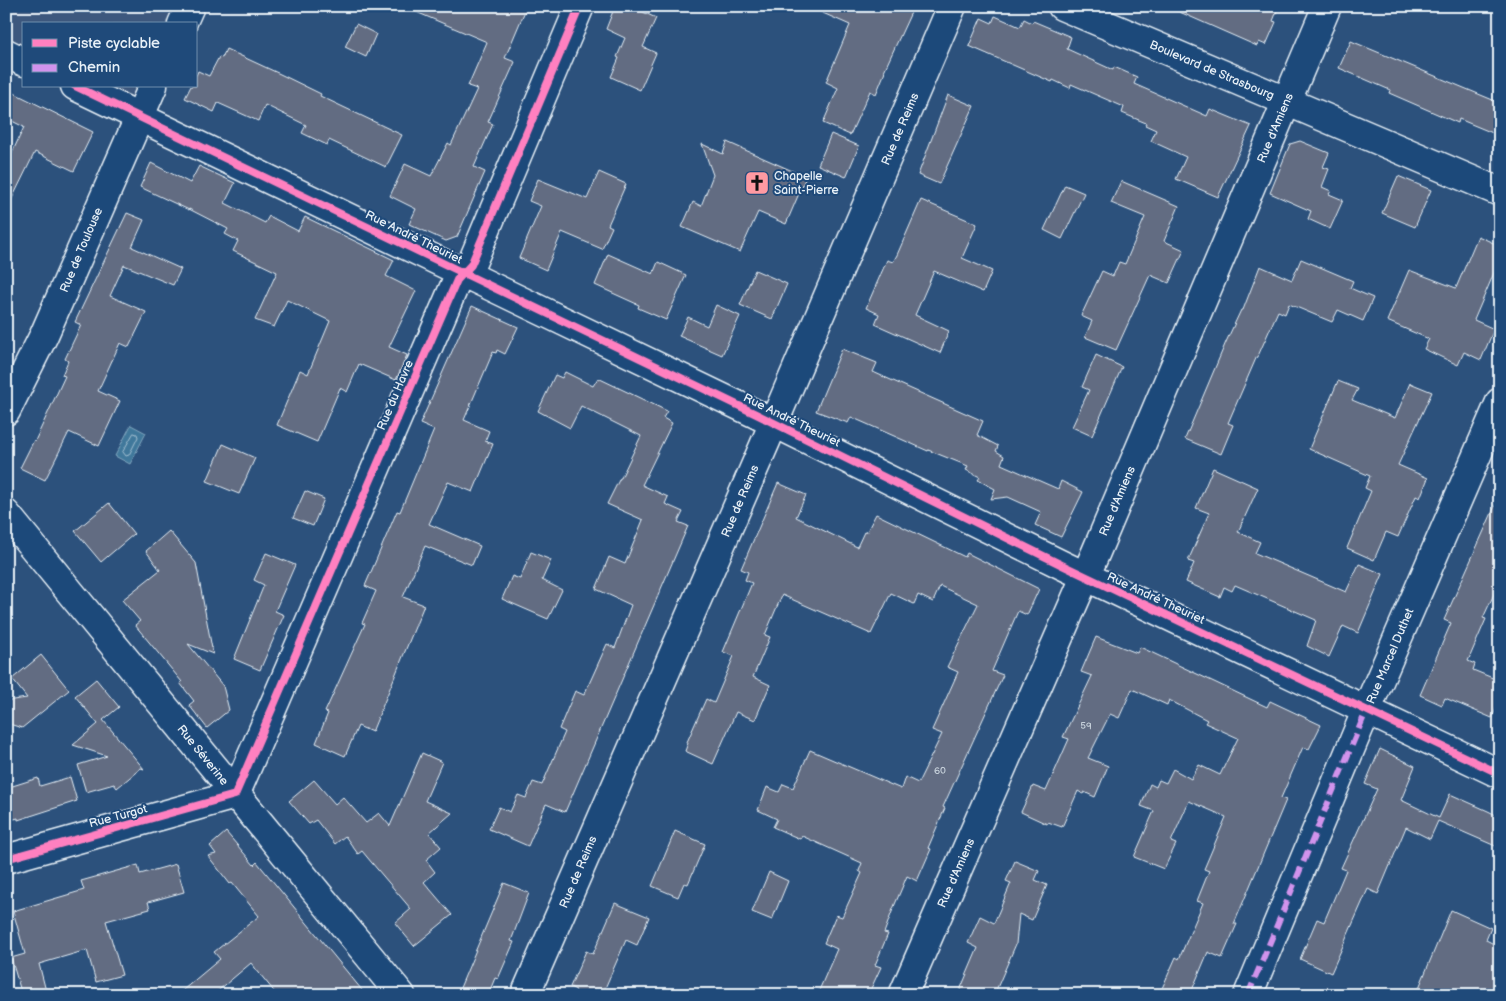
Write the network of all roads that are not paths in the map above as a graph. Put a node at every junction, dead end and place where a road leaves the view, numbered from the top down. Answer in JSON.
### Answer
{"nodes":[{"id":1,"x":190,"y":6,"type":"edge"},
{"id":2,"x":580,"y":6,"type":"edge"},
{"id":3,"x":952,"y":6,"type":"edge"},
{"id":4,"x":1062,"y":6,"type":"edge"},
{"id":5,"x":1327,"y":6,"type":"edge"},
{"id":6,"x":183,"y":22,"type":"edge"},
{"id":7,"x":6,"y":53,"type":"edge"},
{"id":8,"x":22,"y":61,"type":"edge"},
{"id":9,"x":79,"y":88,"type":"edge"},
{"id":10,"x":152,"y":88,"type":"edge"},
{"id":11,"x":1287,"y":102,"type":"junction"},
{"id":12,"x":139,"y":117,"type":"junction"},
{"id":13,"x":1500,"y":192,"type":"edge"},
{"id":14,"x":463,"y":273,"type":"junction"},
{"id":15,"x":1500,"y":402,"type":"edge"},
{"id":16,"x":6,"y":412,"type":"edge"},
{"id":17,"x":774,"y":423,"type":"junction"},
{"id":18,"x":6,"y":514,"type":"edge"},
{"id":19,"x":1085,"y":576,"type":"junction"},
{"id":20,"x":1367,"y":709,"type":"junction"},
{"id":21,"x":1500,"y":774,"type":"edge"},
{"id":22,"x":235,"y":795,"type":"junction"},
{"id":23,"x":6,"y":859,"type":"edge"},
{"id":24,"x":400,"y":995,"type":"edge"},
{"id":25,"x":525,"y":995,"type":"edge"},
{"id":26,"x":903,"y":995,"type":"edge"},
{"id":27,"x":1248,"y":995,"type":"edge"}],
"edges":[{"from":1,"to":6,"type":"street"},
{"from":2,"to":14,"type":"street","name":"Rue du Havre"},
{"from":3,"to":17,"type":"street","name":"Rue de Reims"},
{"from":4,"to":11,"type":"street","name":"Boulevard de Strasbourg"},
{"from":5,"to":11,"type":"street","name":"Rue d'Amiens"},
{"from":7,"to":8,"type":"street"},
{"from":9,"to":12,"type":"street","name":"Rue André Theuriet"},
{"from":10,"to":12,"type":"street","name":"Rue de Toulouse"},
{"from":11,"to":13,"type":"street","name":"Boulevard de Strasbourg"},
{"from":11,"to":19,"type":"street","name":"Rue d'Amiens"},
{"from":12,"to":14,"type":"street","name":"Rue André Theuriet"},
{"from":12,"to":16,"type":"street","name":"Rue de Toulouse"},
{"from":14,"to":17,"type":"street","name":"Rue André Theuriet"},
{"from":14,"to":22,"type":"street","name":"Rue du Havre"},
{"from":15,"to":20,"type":"street","name":"Rue Marcel Duthet"},
{"from":17,"to":19,"type":"street","name":"Rue André Theuriet"},
{"from":17,"to":25,"type":"street","name":"Rue de Reims"},
{"from":18,"to":22,"type":"street","name":"Rue Séverine"},
{"from":19,"to":20,"type":"street","name":"Rue André Theuriet"},
{"from":19,"to":26,"type":"street","name":"Rue d'Amiens"},
{"from":20,"to":21,"type":"street","name":"Rue André Theuriet"},
{"from":20,"to":27,"type":"street","name":"Rue Marcel Duthet"},
{"from":22,"to":23,"type":"street","name":"Rue Turgot"},
{"from":22,"to":24,"type":"street","name":"Rue Séverine"}]}
